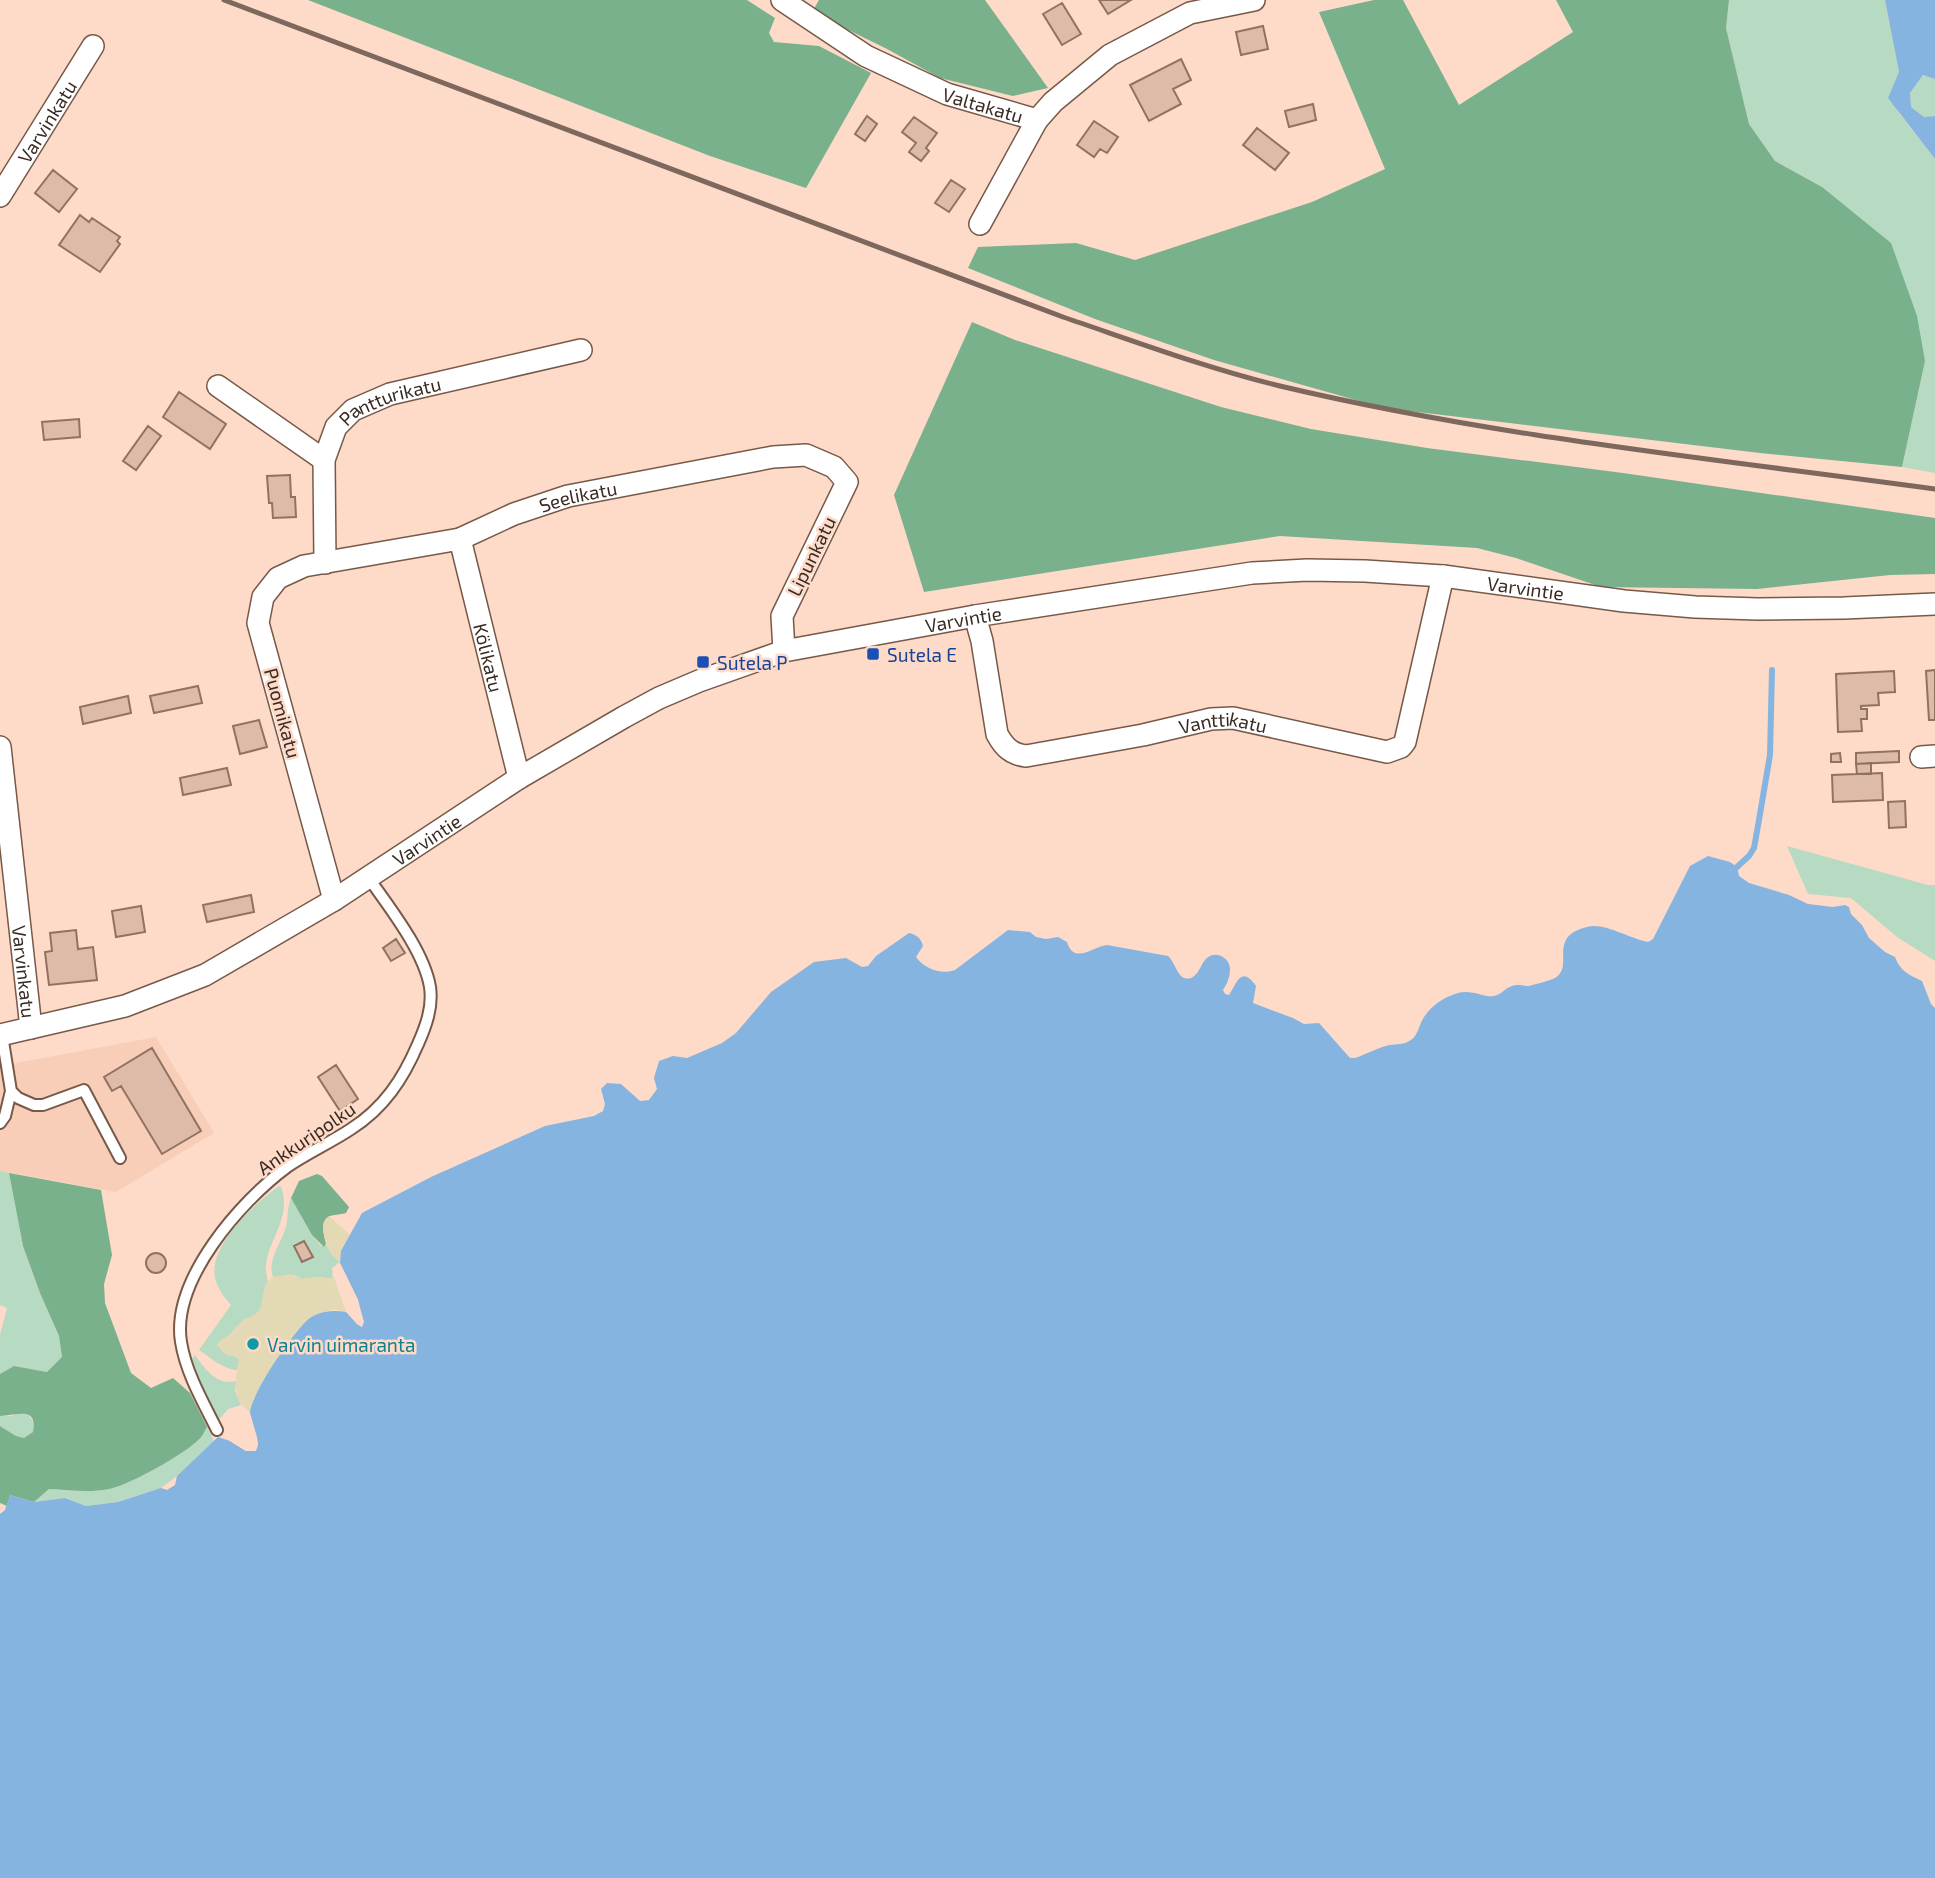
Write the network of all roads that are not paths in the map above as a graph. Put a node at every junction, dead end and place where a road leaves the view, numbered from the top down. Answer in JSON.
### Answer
{"nodes":[{"id":1,"x":782,"y":0,"type":"edge"},
{"id":2,"x":1254,"y":0,"type":"edge"},
{"id":3,"x":93,"y":47,"type":"dead end"},
{"id":4,"x":1037,"y":120,"type":"junction"},
{"id":5,"x":0,"y":196,"type":"edge"},
{"id":6,"x":980,"y":224,"type":"dead end"},
{"id":7,"x":581,"y":350,"type":"dead end"},
{"id":8,"x":218,"y":386,"type":"dead end"},
{"id":9,"x":324,"y":460,"type":"junction"},
{"id":10,"x":834,"y":467,"type":"joint"},
{"id":11,"x":460,"y":539,"type":"junction"},
{"id":12,"x":325,"y":562,"type":"junction"},
{"id":13,"x":1443,"y":576,"type":"junction"},
{"id":14,"x":1935,"y":604,"type":"edge"},
{"id":15,"x":975,"y":616,"type":"junction"},
{"id":16,"x":784,"y":651,"type":"junction"},
{"id":17,"x":0,"y":747,"type":"edge"},
{"id":18,"x":519,"y":778,"type":"junction"},
{"id":19,"x":368,"y":877,"type":"junction"},
{"id":20,"x":334,"y":900,"type":"junction"},
{"id":21,"x":31,"y":1028,"type":"junction"},
{"id":22,"x":1,"y":1035,"type":"edge"},
{"id":23,"x":11,"y":1091,"type":"junction"},
{"id":24,"x":0,"y":1123,"type":"edge"},
{"id":25,"x":120,"y":1158,"type":"dead end"},
{"id":26,"x":217,"y":1430,"type":"dead end"}],
"edges":[{"from":1,"to":4,"type":"street","name":"Valtakatu"},
{"from":2,"to":4,"type":"street","name":"Valtakatu"},
{"from":3,"to":5,"type":"street","name":"Varvinkatu"},
{"from":4,"to":6,"type":"street"},
{"from":7,"to":9,"type":"street","name":"Pantturikatu"},
{"from":8,"to":9,"type":"street"},
{"from":9,"to":12,"type":"street","name":"Pantturikatu"},
{"from":10,"to":11,"type":"street","name":"Seelikatu"},
{"from":10,"to":16,"type":"street","name":"Lipunkatu"},
{"from":11,"to":12,"type":"street","name":"Seelikatu"},
{"from":11,"to":18,"type":"street","name":"Kölikatu"},
{"from":12,"to":20,"type":"street","name":"Puomikatu"},
{"from":13,"to":14,"type":"street","name":"Varvintie"},
{"from":13,"to":15,"type":"street","name":"Varvintie"},
{"from":13,"to":15,"type":"street","name":"Vanttikatu"},
{"from":15,"to":16,"type":"street","name":"Varvintie"},
{"from":16,"to":18,"type":"street","name":"Varvintie"},
{"from":17,"to":21,"type":"street","name":"Varvinkatu"},
{"from":18,"to":19,"type":"street","name":"Varvintie"},
{"from":19,"to":20,"type":"street","name":"Varvintie"},
{"from":19,"to":26,"type":"lane","name":"Ankkuripolku"},
{"from":20,"to":21,"type":"street","name":"Varvintie"},
{"from":21,"to":22,"type":"street","name":"Varvintie"},
{"from":22,"to":23,"type":"lane"},
{"from":23,"to":24,"type":"lane"},
{"from":23,"to":25,"type":"lane"}]}
